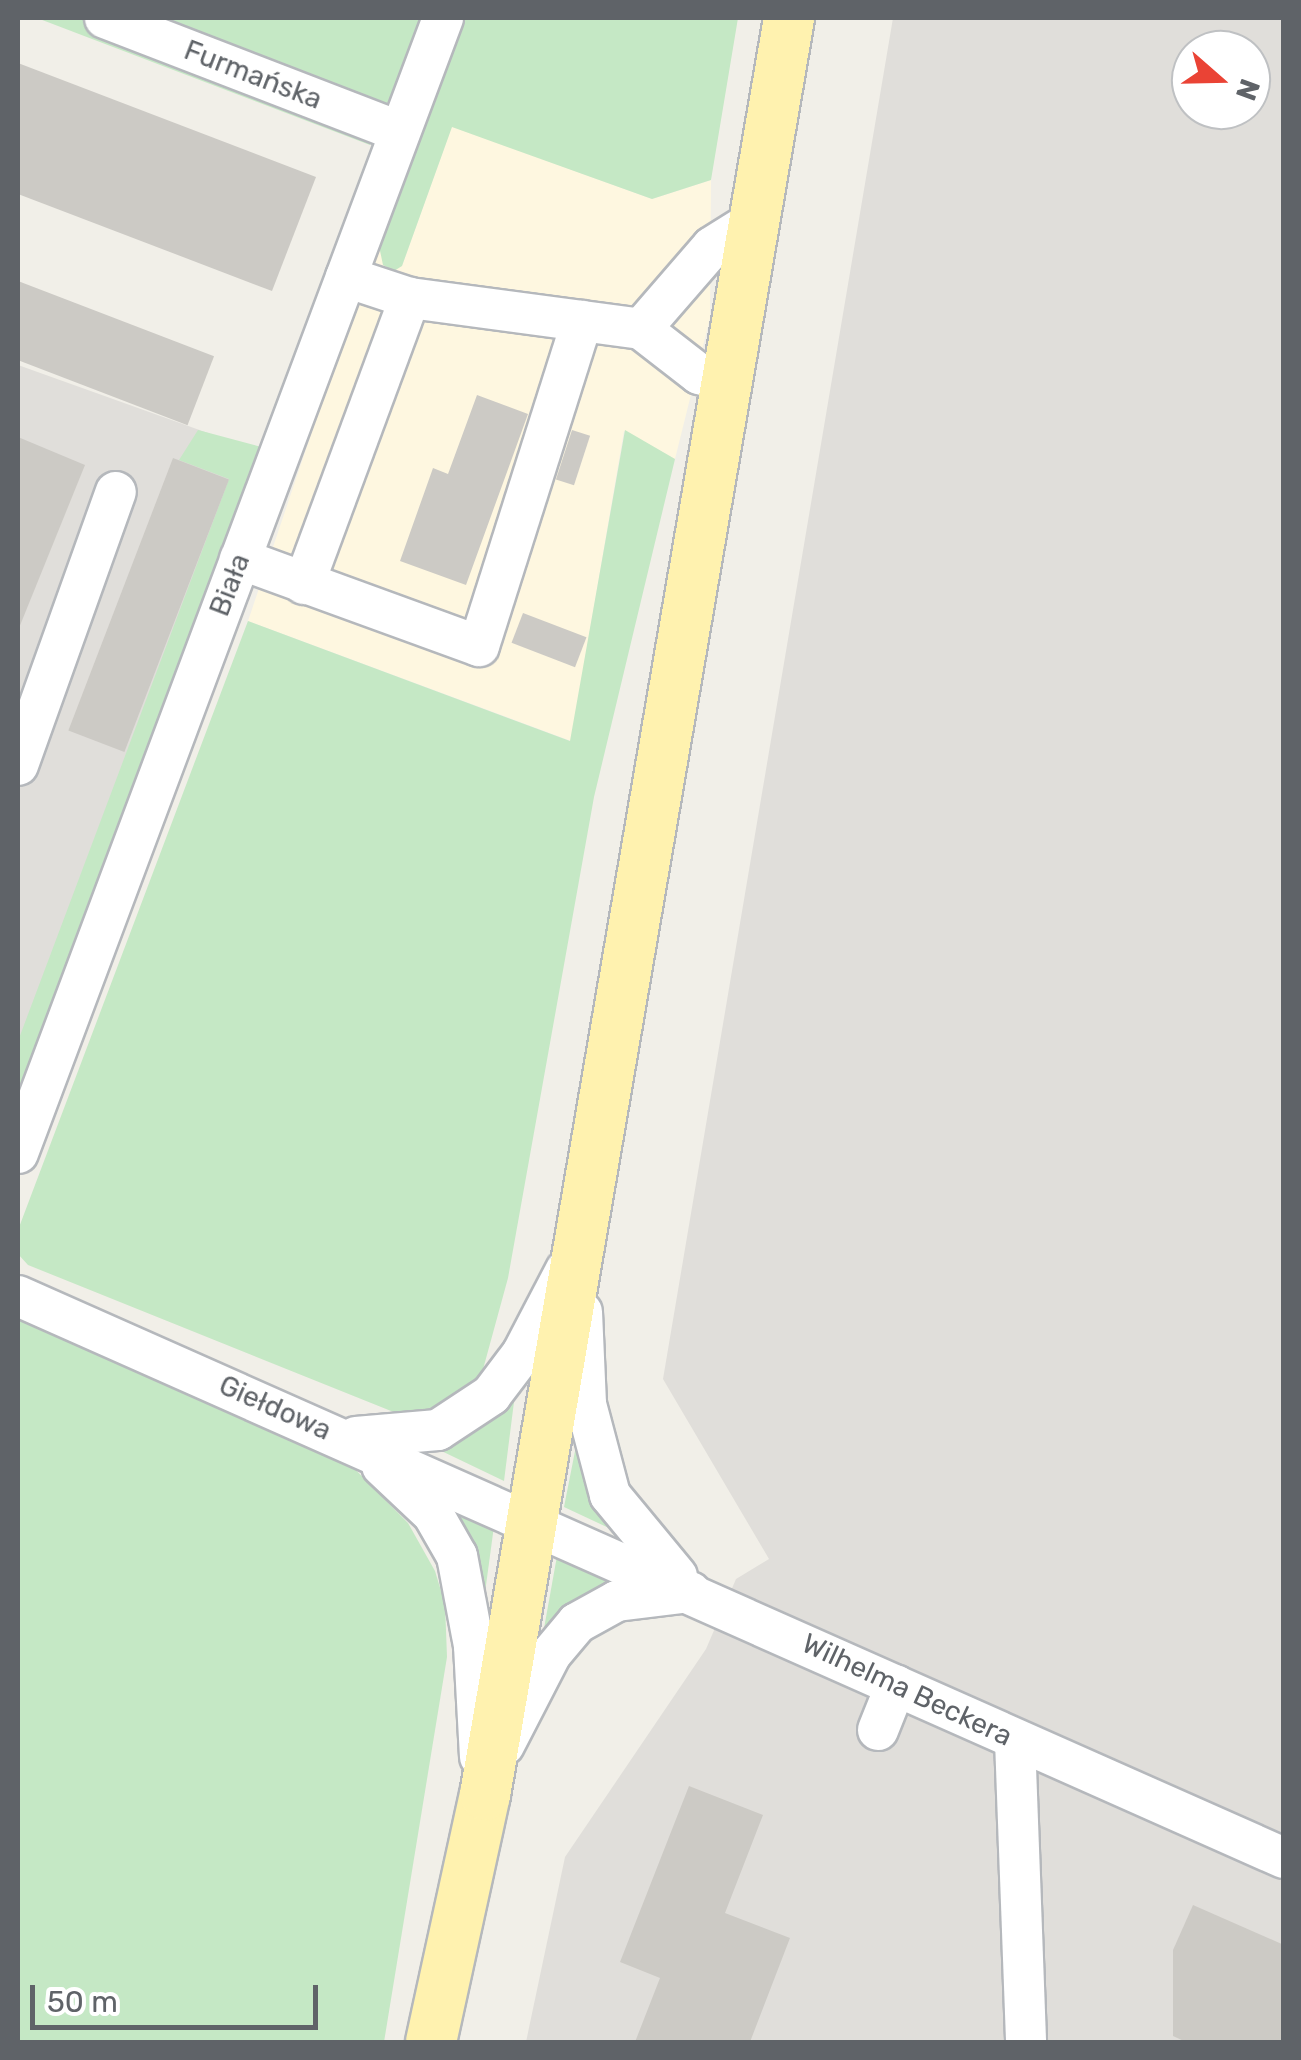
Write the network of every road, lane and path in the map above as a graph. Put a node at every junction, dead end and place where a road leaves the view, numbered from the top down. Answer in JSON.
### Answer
{"nodes":[{"id":1,"x":106,"y":18,"type":"edge"},
{"id":2,"x":443,"y":18,"type":"edge"},
{"id":3,"x":789,"y":18,"type":"edge"},
{"id":4,"x":400,"y":132,"type":"junction"},
{"id":5,"x":756,"y":220,"type":"junction"},
{"id":6,"x":346,"y":276,"type":"junction"},
{"id":7,"x":410,"y":298,"type":"junction"},
{"id":8,"x":582,"y":320,"type":"junction"},
{"id":9,"x":640,"y":328,"type":"junction"},
{"id":10,"x":727,"y":381,"type":"junction"},
{"id":11,"x":116,"y":492,"type":"dead end"},
{"id":12,"x":240,"y":559,"type":"junction"},
{"id":13,"x":304,"y":584,"type":"junction"},
{"id":14,"x":18,"y":765,"type":"edge"},
{"id":15,"x":18,"y":1153,"type":"edge"},
{"id":16,"x":580,"y":1243,"type":"junction"},
{"id":17,"x":18,"y":1296,"type":"edge"},
{"id":18,"x":342,"y":1437,"type":"junction"},
{"id":19,"x":532,"y":1520,"type":"junction"},
{"id":20,"x":694,"y":1592,"type":"junction"},
{"id":21,"x":896,"y":1685,"type":"junction"},
{"id":22,"x":878,"y":1730,"type":"dead end"},
{"id":23,"x":1015,"y":1740,"type":"junction"},
{"id":24,"x":485,"y":1795,"type":"junction"},
{"id":25,"x":1284,"y":1858,"type":"edge"},
{"id":26,"x":432,"y":2042,"type":"edge"},
{"id":27,"x":1026,"y":2042,"type":"edge"}],
"edges":[{"from":1,"to":4,"type":"street","name":"Furmańska"},
{"from":2,"to":4,"type":"street","name":"Biała"},
{"from":3,"to":5,"type":"main road"},
{"from":4,"to":6,"type":"street","name":"Biała"},
{"from":5,"to":9,"type":"street"},
{"from":5,"to":10,"type":"main road"},
{"from":6,"to":7,"type":"street"},
{"from":6,"to":12,"type":"street","name":"Biała"},
{"from":7,"to":8,"type":"street"},
{"from":7,"to":13,"type":"street"},
{"from":8,"to":9,"type":"street"},
{"from":8,"to":13,"type":"street"},
{"from":9,"to":10,"type":"street"},
{"from":10,"to":16,"type":"main road"},
{"from":11,"to":14,"type":"street"},
{"from":12,"to":13,"type":"street"},
{"from":12,"to":15,"type":"street","name":"Biała"},
{"from":16,"to":18,"type":"street"},
{"from":16,"to":19,"type":"main road"},
{"from":16,"to":20,"type":"street"},
{"from":17,"to":18,"type":"street","name":"Giełdowa"},
{"from":18,"to":19,"type":"street","name":"Giełdowa"},
{"from":18,"to":24,"type":"street"},
{"from":19,"to":20,"type":"street","name":"Wilhelma Beckera"},
{"from":19,"to":24,"type":"main road"},
{"from":20,"to":21,"type":"street","name":"Wilhelma Beckera"},
{"from":20,"to":24,"type":"street"},
{"from":21,"to":22,"type":"street"},
{"from":21,"to":23,"type":"street","name":"Wilhelma Beckera"},
{"from":23,"to":25,"type":"street","name":"Wilhelma Beckera"},
{"from":23,"to":27,"type":"street"},
{"from":24,"to":26,"type":"main road"}]}
